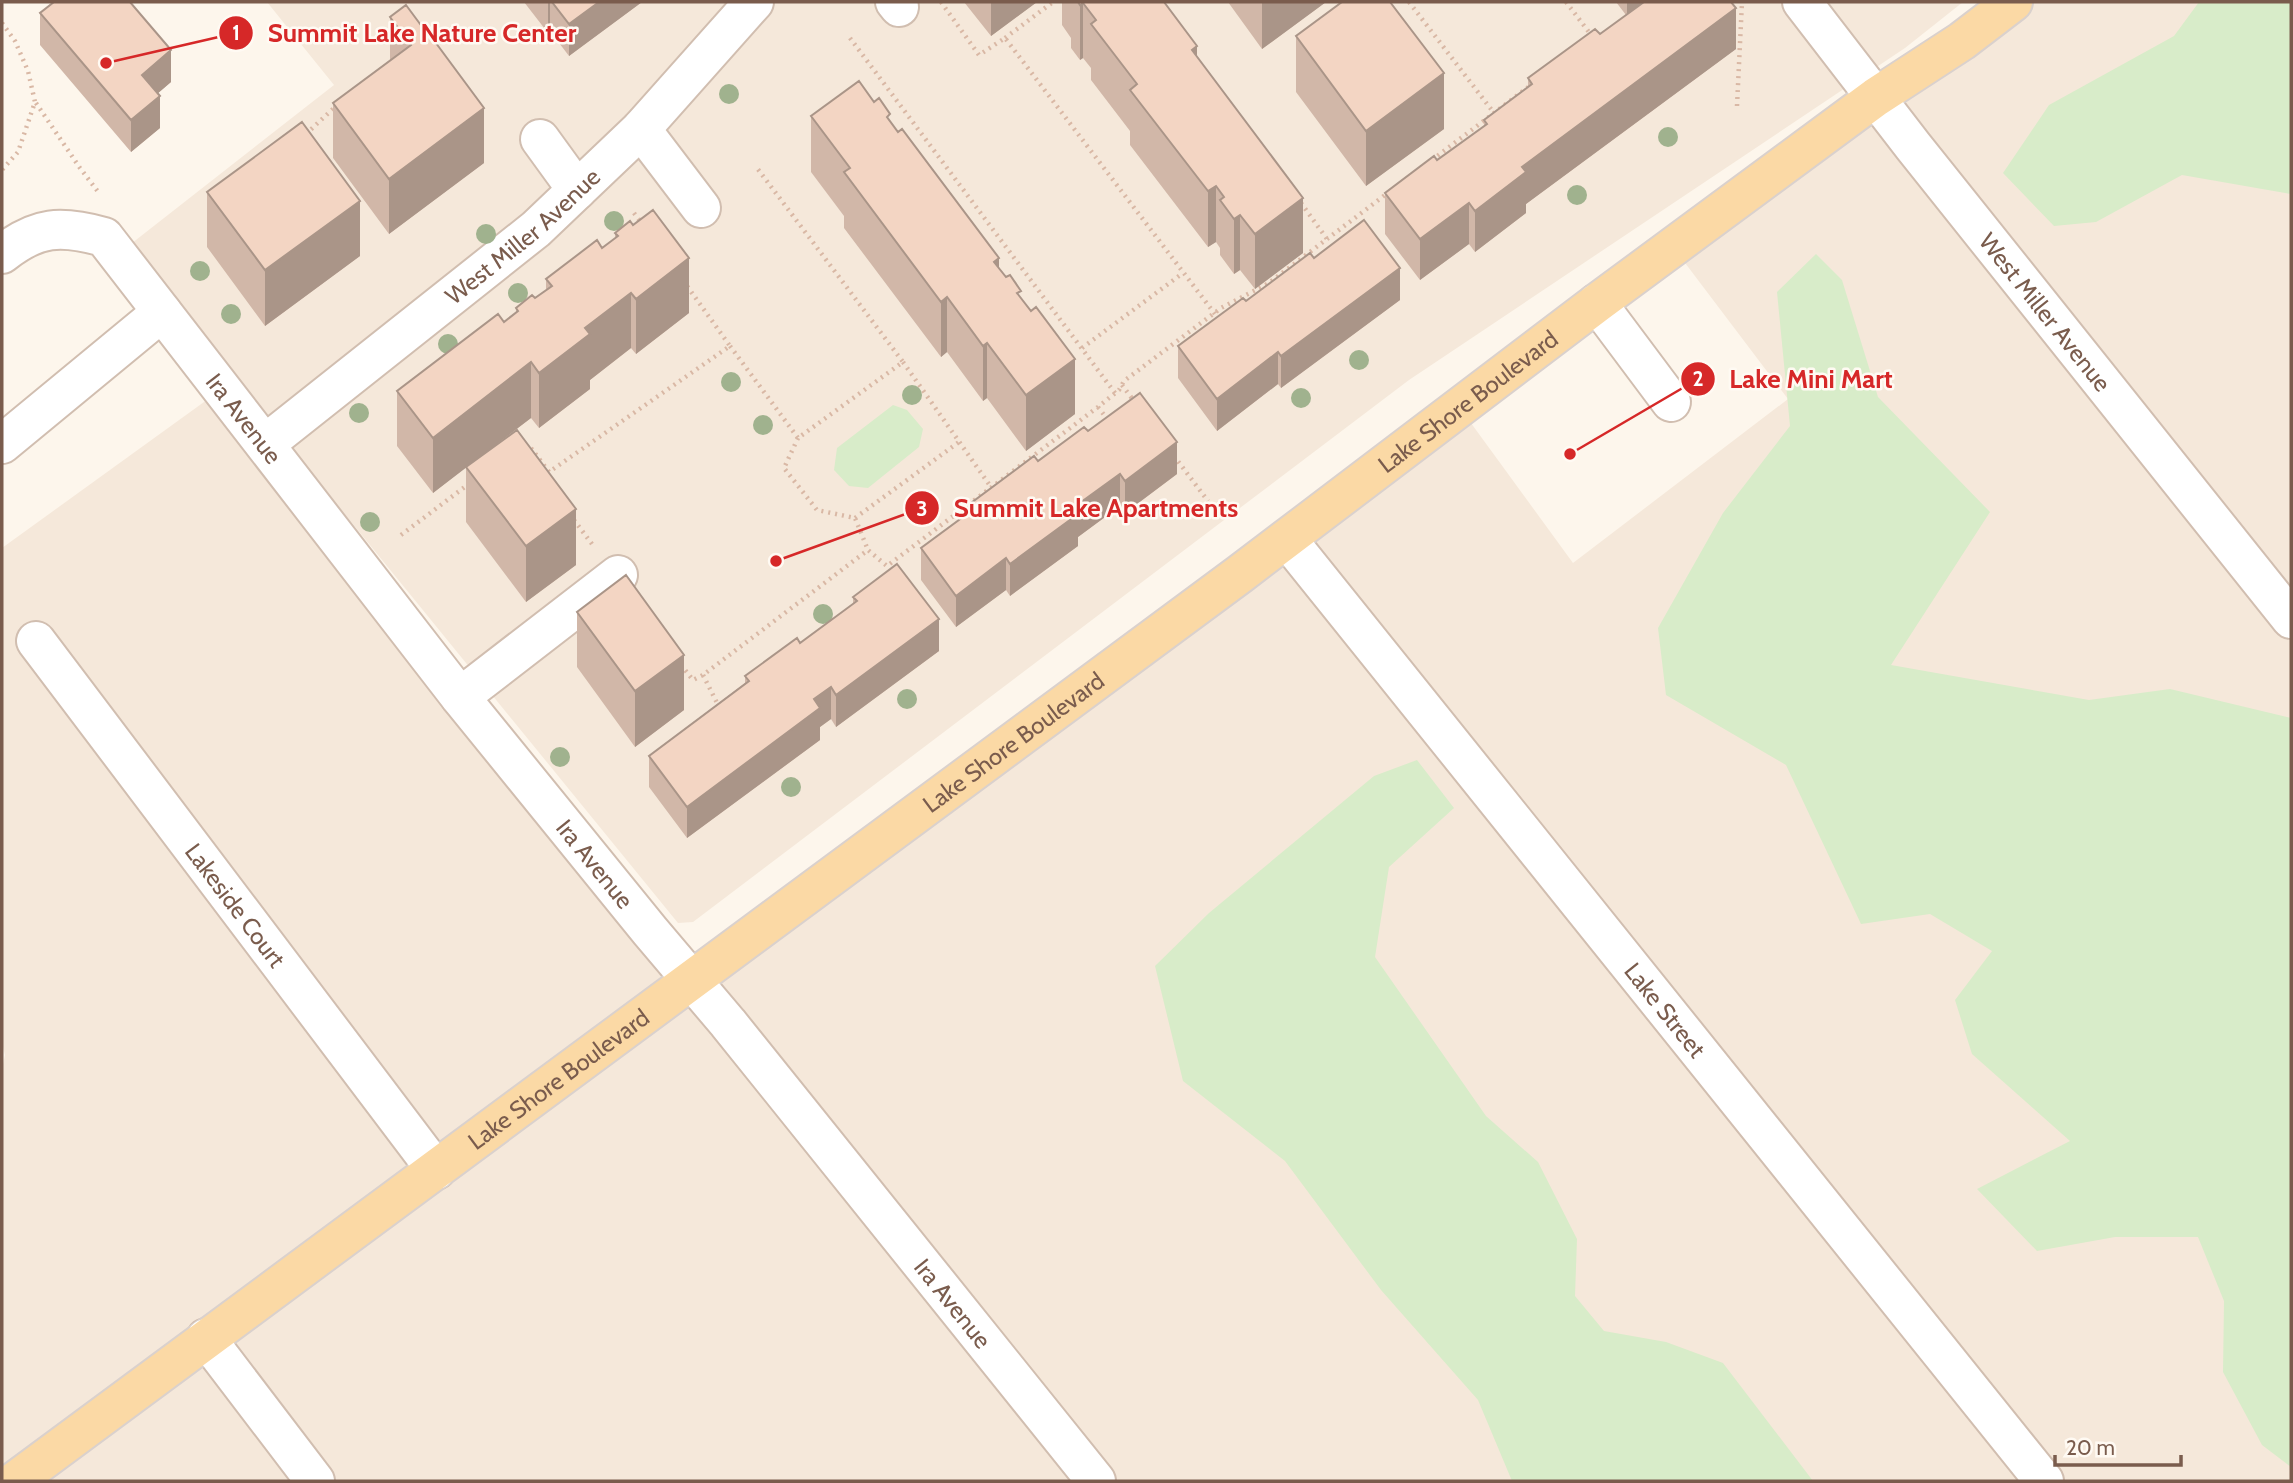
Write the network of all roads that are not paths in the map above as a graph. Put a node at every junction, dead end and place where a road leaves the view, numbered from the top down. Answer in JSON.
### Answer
{"nodes":[{"id":1,"x":754,"y":2,"type":"edge"},
{"id":2,"x":1802,"y":2,"type":"edge"},
{"id":3,"x":2013,"y":2,"type":"edge"},
{"id":4,"x":1876,"y":97,"type":"junction"},
{"id":5,"x":641,"y":129,"type":"junction"},
{"id":6,"x":540,"y":139,"type":"dead end"},
{"id":7,"x":577,"y":190,"type":"junction"},
{"id":8,"x":701,"y":208,"type":"dead end"},
{"id":9,"x":2,"y":254,"type":"edge"},
{"id":10,"x":1597,"y":303,"type":"junction"},
{"id":11,"x":162,"y":312,"type":"junction"},
{"id":12,"x":1671,"y":402,"type":"dead end"},
{"id":13,"x":2,"y":444,"type":"edge"},
{"id":14,"x":265,"y":444,"type":"junction"},
{"id":15,"x":1287,"y":539,"type":"junction"},
{"id":16,"x":609,"y":565,"type":"road end"},
{"id":17,"x":2291,"y":619,"type":"edge"},
{"id":18,"x":36,"y":640,"type":"dead end"},
{"id":19,"x":460,"y":697,"type":"junction"},
{"id":20,"x":691,"y":980,"type":"junction"},
{"id":21,"x":436,"y":1170,"type":"junction"},
{"id":22,"x":206,"y":1338,"type":"junction"},
{"id":23,"x":15,"y":1481,"type":"edge"},
{"id":24,"x":315,"y":1481,"type":"edge"},
{"id":25,"x":1096,"y":1481,"type":"edge"},
{"id":26,"x":2044,"y":1481,"type":"edge"}],
"edges":[{"from":1,"to":5,"type":"street","name":"West Miller Avenue"},
{"from":2,"to":4,"type":"street","name":"West Miller Avenue"},
{"from":3,"to":4,"type":"main road","name":"Lake Shore Boulevard"},
{"from":4,"to":10,"type":"main road","name":"Lake Shore Boulevard"},
{"from":4,"to":17,"type":"street","name":"West Miller Avenue"},
{"from":5,"to":7,"type":"street","name":"West Miller Avenue"},
{"from":5,"to":8,"type":"street"},
{"from":6,"to":7,"type":"street"},
{"from":7,"to":14,"type":"street","name":"West Miller Avenue"},
{"from":9,"to":11,"type":"street","name":"Ira Avenue"},
{"from":10,"to":12,"type":"street"},
{"from":10,"to":15,"type":"main road","name":"Lake Shore Boulevard"},
{"from":11,"to":13,"type":"street"},
{"from":11,"to":14,"type":"street","name":"Ira Avenue"},
{"from":14,"to":19,"type":"street","name":"Ira Avenue"},
{"from":15,"to":20,"type":"main road","name":"Lake Shore Boulevard"},
{"from":15,"to":26,"type":"street","name":"Lake Street"},
{"from":16,"to":19,"type":"street"},
{"from":18,"to":21,"type":"street","name":"Lakeside Court"},
{"from":19,"to":20,"type":"street","name":"Ira Avenue"},
{"from":20,"to":21,"type":"main road","name":"Lake Shore Boulevard"},
{"from":20,"to":25,"type":"street","name":"Ira Avenue"},
{"from":21,"to":22,"type":"main road","name":"Lake Shore Boulevard"},
{"from":22,"to":23,"type":"main road","name":"Lake Shore Boulevard"},
{"from":22,"to":24,"type":"street"}]}
